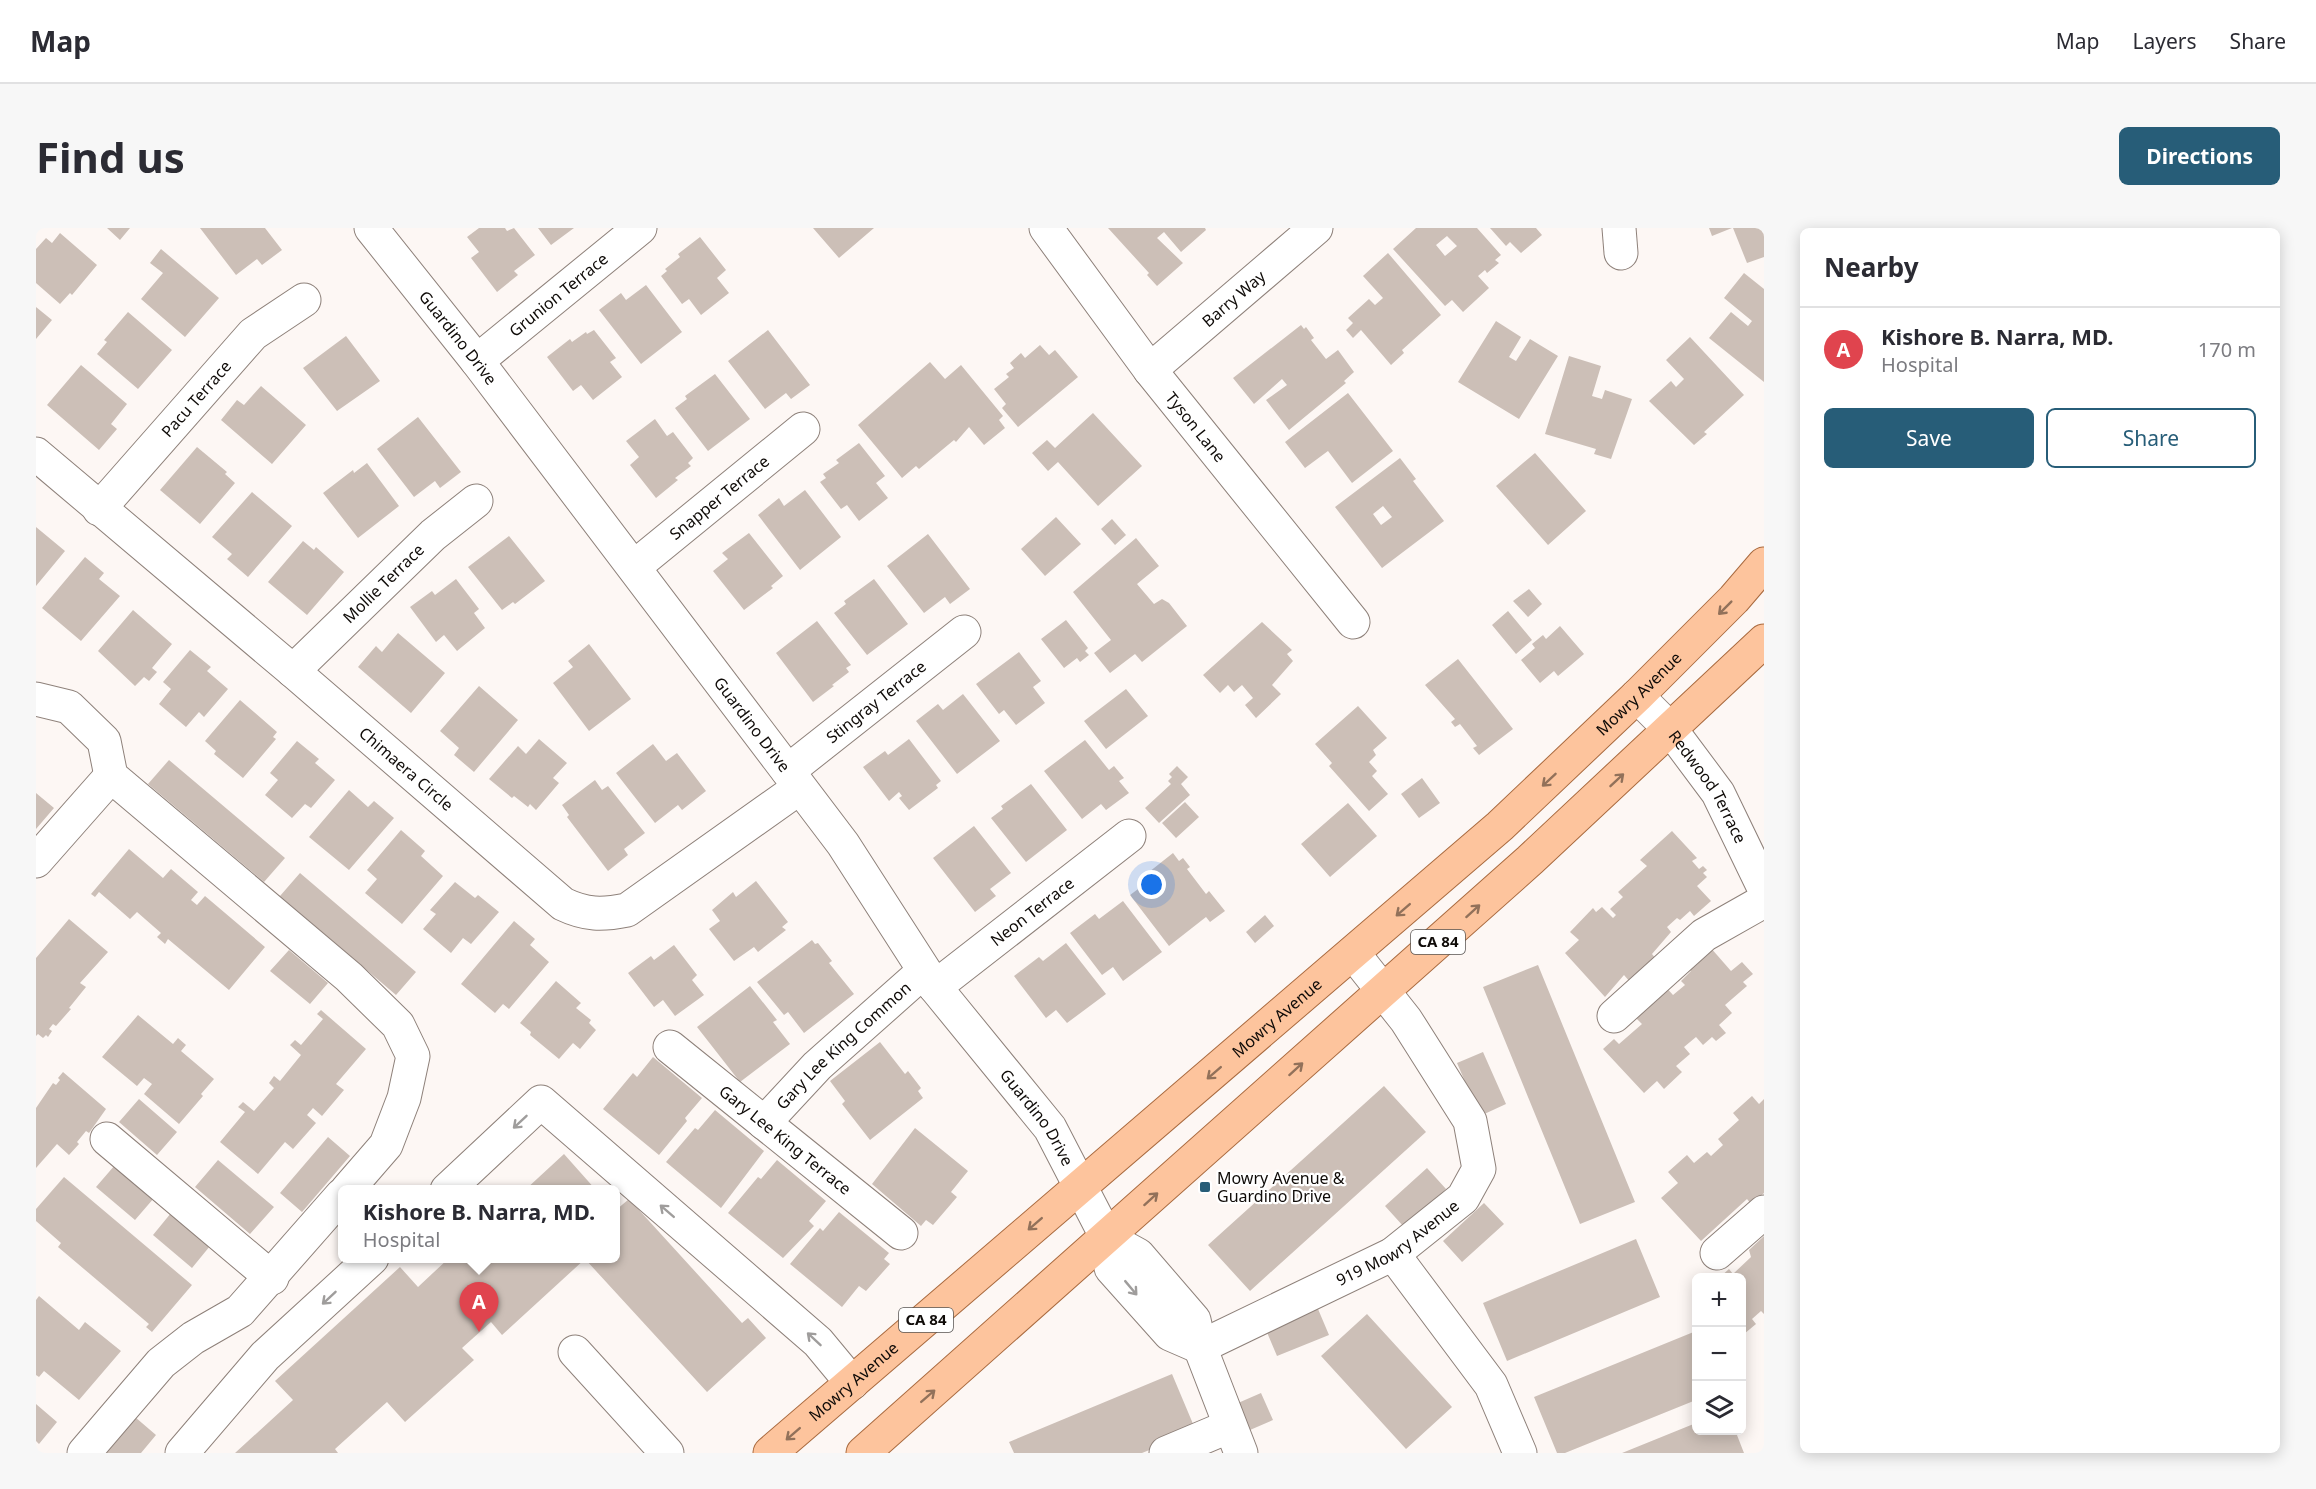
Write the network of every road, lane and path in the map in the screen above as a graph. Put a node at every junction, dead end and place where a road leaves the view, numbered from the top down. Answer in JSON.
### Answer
{"nodes":[{"id":1,"x":371,"y":228,"type":"edge"},
{"id":2,"x":640,"y":228,"type":"edge"},
{"id":3,"x":1046,"y":228,"type":"edge"},
{"id":4,"x":1316,"y":228,"type":"edge"},
{"id":5,"x":304,"y":300,"type":"dead end"},
{"id":6,"x":477,"y":361,"type":"junction"},
{"id":7,"x":1150,"y":370,"type":"junction"},
{"id":8,"x":803,"y":429,"type":"dead end"},
{"id":9,"x":36,"y":454,"type":"edge"},
{"id":10,"x":476,"y":501,"type":"dead end"},
{"id":11,"x":99,"y":509,"type":"junction"},
{"id":12,"x":1764,"y":564,"type":"edge"},
{"id":13,"x":634,"y":567,"type":"junction"},
{"id":14,"x":1353,"y":622,"type":"dead end"},
{"id":15,"x":964,"y":632,"type":"dead end"},
{"id":16,"x":1764,"y":641,"type":"edge"},
{"id":17,"x":293,"y":671,"type":"junction"},
{"id":18,"x":1637,"y":696,"type":"junction"},
{"id":19,"x":36,"y":699,"type":"edge"},
{"id":20,"x":1671,"y":730,"type":"junction"},
{"id":21,"x":111,"y":776,"type":"junction"},
{"id":22,"x":794,"y":779,"type":"junction"},
{"id":23,"x":1129,"y":836,"type":"dead end"},
{"id":24,"x":36,"y":861,"type":"edge"},
{"id":25,"x":1764,"y":888,"type":"edge"},
{"id":26,"x":1764,"y":901,"type":"edge"},
{"id":27,"x":1353,"y":953,"type":"junction"},
{"id":28,"x":930,"y":979,"type":"junction"},
{"id":29,"x":1384,"y":990,"type":"junction"},
{"id":30,"x":1614,"y":1016,"type":"dead end"},
{"id":31,"x":670,"y":1047,"type":"dead end"},
{"id":32,"x":765,"y":1123,"type":"junction"},
{"id":33,"x":106,"y":1139,"type":"dead end"},
{"id":34,"x":351,"y":1185,"type":"edge"},
{"id":35,"x":452,"y":1185,"type":"edge"},
{"id":36,"x":1079,"y":1185,"type":"junction"},
{"id":37,"x":338,"y":1200,"type":"edge"},
{"id":38,"x":1764,"y":1212,"type":"edge"},
{"id":39,"x":902,"y":1233,"type":"dead end"},
{"id":40,"x":1107,"y":1238,"type":"junction"},
{"id":41,"x":1717,"y":1253,"type":"dead end"},
{"id":42,"x":1393,"y":1254,"type":"junction"},
{"id":43,"x":367,"y":1263,"type":"edge"},
{"id":44,"x":272,"y":1278,"type":"junction"},
{"id":45,"x":1200,"y":1347,"type":"junction"},
{"id":46,"x":575,"y":1353,"type":"dead end"},
{"id":47,"x":852,"y":1383,"type":"junction"},
{"id":48,"x":1235,"y":1440,"type":"edge"},
{"id":49,"x":84,"y":1453,"type":"edge"},
{"id":50,"x":182,"y":1453,"type":"edge"},
{"id":51,"x":667,"y":1453,"type":"edge"},
{"id":52,"x":770,"y":1453,"type":"edge"},
{"id":53,"x":863,"y":1453,"type":"edge"},
{"id":54,"x":1166,"y":1453,"type":"edge"},
{"id":55,"x":1520,"y":1453,"type":"edge"}],
"edges":[{"from":1,"to":6,"type":"street","name":"Guardino Drive"},
{"from":2,"to":6,"type":"street","name":"Grunion Terrace"},
{"from":3,"to":7,"type":"street","name":"Tyson Lane"},
{"from":4,"to":7,"type":"street","name":"Barry Way"},
{"from":5,"to":11,"type":"street","name":"Pacu Terrace"},
{"from":6,"to":13,"type":"street","name":"Guardino Drive"},
{"from":7,"to":14,"type":"street","name":"Tyson Lane"},
{"from":8,"to":13,"type":"street","name":"Snapper Terrace"},
{"from":9,"to":11,"type":"street","name":"Chimaera Circle"},
{"from":10,"to":17,"type":"street","name":"Mollie Terrace"},
{"from":11,"to":17,"type":"street","name":"Chimaera Circle"},
{"from":12,"to":18,"type":"main road","name":"Mowry Avenue","number":"CA 84","one_way":true},
{"from":13,"to":22,"type":"street","name":"Guardino Drive"},
{"from":15,"to":22,"type":"street","name":"Stingray Terrace"},
{"from":16,"to":20,"type":"main road","number":"CA 84"},
{"from":17,"to":22,"type":"street","name":"Chimaera Circle"},
{"from":18,"to":20,"type":"street","name":"Redwood Terrace"},
{"from":18,"to":27,"type":"main road","name":"Mowry Avenue","number":"CA 84","one_way":true},
{"from":19,"to":21,"type":"street"},
{"from":20,"to":25,"type":"street","name":"Redwood Terrace"},
{"from":29,"to":20,"type":"main road","number":"CA 84","one_way":true},
{"from":21,"to":24,"type":"street"},
{"from":21,"to":34,"type":"street"},
{"from":22,"to":28,"type":"street","name":"Guardino Drive"},
{"from":23,"to":28,"type":"street","name":"Neon Terrace"},
{"from":26,"to":30,"type":"street"},
{"from":27,"to":29,"type":"street","name":"919 Mowry Avenue"},
{"from":27,"to":36,"type":"main road","name":"Mowry Avenue","number":"CA 84","one_way":true},
{"from":28,"to":32,"type":"street","name":"Gary Lee King Common"},
{"from":28,"to":36,"type":"street","name":"Guardino Drive"},
{"from":40,"to":29,"type":"main road","number":"CA 84","one_way":true},
{"from":29,"to":42,"type":"street","name":"919 Mowry Avenue"},
{"from":31,"to":32,"type":"street","name":"Gary Lee King Terrace"},
{"from":32,"to":39,"type":"street","name":"Gary Lee King Terrace"},
{"from":33,"to":44,"type":"street"},
{"from":47,"to":35,"type":"street","one_way":true},
{"from":36,"to":40,"type":"street","name":"Guardino Drive"},
{"from":36,"to":47,"type":"main road","name":"Mowry Avenue","number":"CA 84","one_way":true},
{"from":37,"to":44,"type":"street"},
{"from":38,"to":41,"type":"street"},
{"from":40,"to":45,"type":"street"},
{"from":53,"to":40,"type":"main road","number":"CA 84","one_way":true},
{"from":42,"to":45,"type":"street","name":"919 Mowry Avenue"},
{"from":42,"to":55,"type":"street"},
{"from":43,"to":50,"type":"street","one_way":true},
{"from":44,"to":49,"type":"street"},
{"from":45,"to":48,"type":"street"},
{"from":46,"to":51,"type":"street"},
{"from":47,"to":52,"type":"main road","name":"Mowry Avenue","number":"CA 84","one_way":true},
{"from":48,"to":54,"type":"street"}]}
